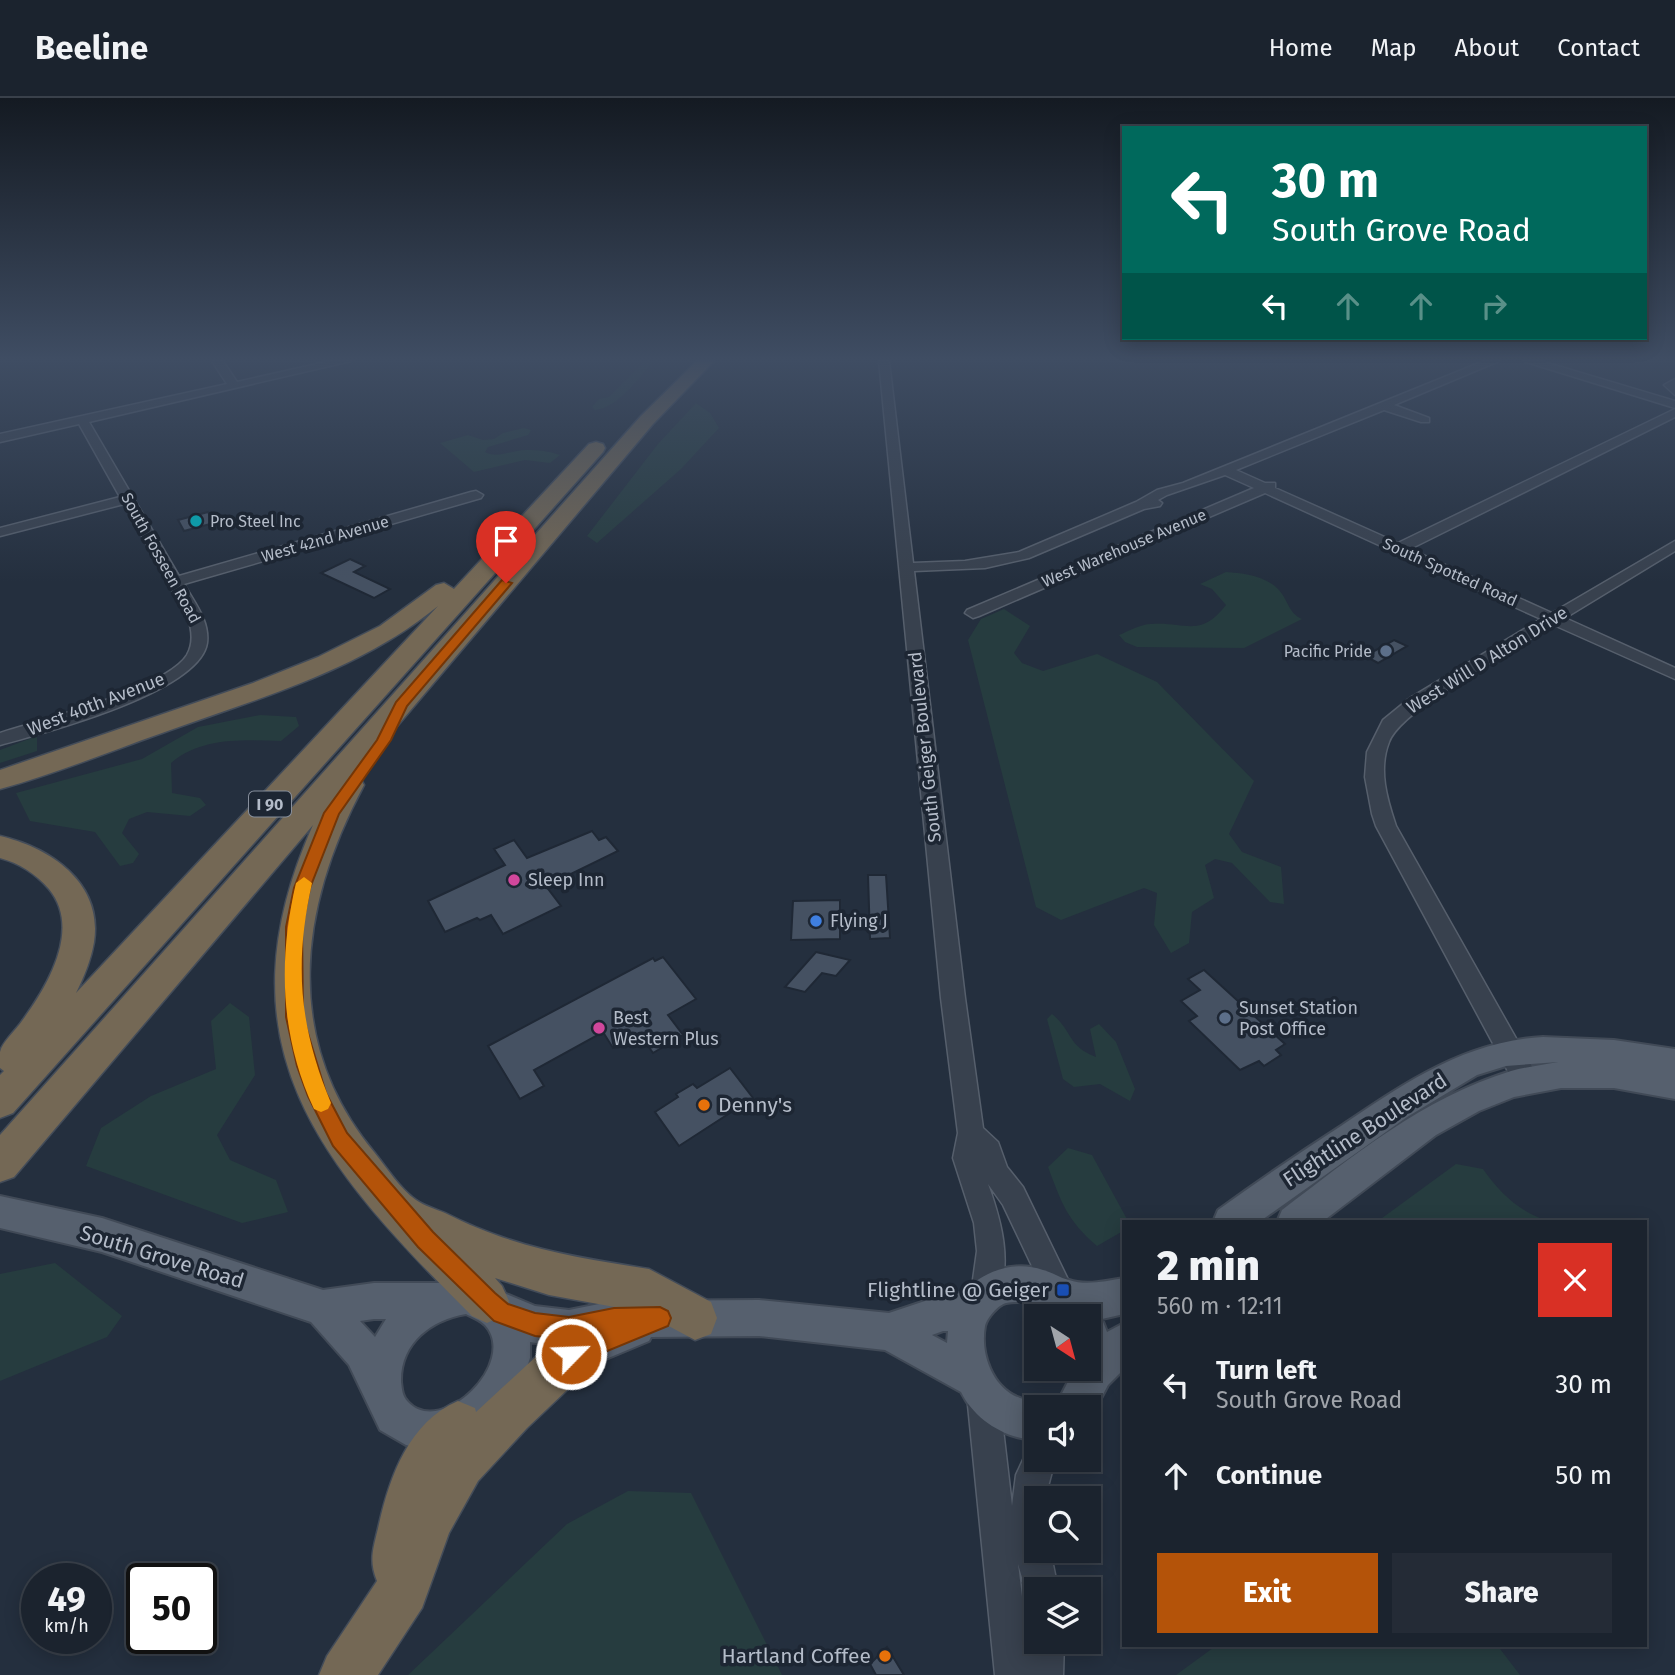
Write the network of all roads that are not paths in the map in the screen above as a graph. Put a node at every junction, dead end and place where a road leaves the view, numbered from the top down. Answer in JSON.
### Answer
{"nodes":[{"id":1,"x":91,"y":435,"type":"edge"},
{"id":2,"x":634,"y":435,"type":"edge"},
{"id":3,"x":892,"y":435,"type":"edge"},
{"id":4,"x":1314,"y":435,"type":"edge"},
{"id":5,"x":1629,"y":435,"type":"edge"},
{"id":6,"x":607,"y":436,"type":"dead end"},
{"id":7,"x":1225,"y":470,"type":"junction"},
{"id":8,"x":1270,"y":486,"type":"junction"},
{"id":9,"x":476,"y":495,"type":"dead end"},
{"id":10,"x":128,"y":499,"type":"junction"},
{"id":11,"x":541,"y":508,"type":"junction"},
{"id":12,"x":0,"y":532,"type":"edge"},
{"id":13,"x":1104,"y":538,"type":"junction"},
{"id":14,"x":1675,"y":545,"type":"edge"},
{"id":15,"x":1398,"y":548,"type":"junction"},
{"id":16,"x":906,"y":564,"type":"junction"},
{"id":17,"x":174,"y":582,"type":"junction"},
{"id":18,"x":973,"y":613,"type":"dead end"},
{"id":19,"x":1552,"y":619,"type":"junction"},
{"id":20,"x":189,"y":663,"type":"joint"},
{"id":21,"x":1675,"y":674,"type":"edge"},
{"id":22,"x":401,"y":705,"type":"junction"},
{"id":23,"x":0,"y":739,"type":"edge"},
{"id":24,"x":0,"y":779,"type":"edge"},
{"id":25,"x":0,"y":847,"type":"edge"},
{"id":26,"x":1510,"y":1052,"type":"junction"},
{"id":27,"x":1675,"y":1062,"type":"edge"},
{"id":28,"x":0,"y":1076,"type":"edge"},
{"id":29,"x":1526,"y":1080,"type":"junction"},
{"id":30,"x":1675,"y":1085,"type":"edge"},
{"id":31,"x":0,"y":1101,"type":"edge"},
{"id":32,"x":971,"y":1133,"type":"junction"},
{"id":33,"x":0,"y":1164,"type":"edge"},
{"id":34,"x":396,"y":1207,"type":"junction"},
{"id":35,"x":11,"y":1214,"type":"edge"},
{"id":36,"x":1233,"y":1220,"type":"edge"},
{"id":37,"x":1297,"y":1220,"type":"edge"},
{"id":38,"x":1122,"y":1296,"type":"edge"},
{"id":39,"x":979,"y":1302,"type":"junction"},
{"id":40,"x":478,"y":1304,"type":"junction"},
{"id":41,"x":1066,"y":1304,"type":"edge"},
{"id":42,"x":1071,"y":1304,"type":"edge"},
{"id":43,"x":1091,"y":1304,"type":"edge"},
{"id":44,"x":323,"y":1308,"type":"junction"},
{"id":45,"x":678,"y":1318,"type":"junction"},
{"id":46,"x":889,"y":1332,"type":"junction"},
{"id":47,"x":1122,"y":1344,"type":"edge"},
{"id":48,"x":571,"y":1354,"type":"junction"},
{"id":49,"x":1101,"y":1365,"type":"edge"},
{"id":50,"x":977,"y":1385,"type":"junction"},
{"id":51,"x":381,"y":1388,"type":"junction"},
{"id":52,"x":495,"y":1395,"type":"junction"},
{"id":53,"x":1024,"y":1417,"type":"edge"},
{"id":54,"x":458,"y":1425,"type":"junction"},
{"id":55,"x":1032,"y":1472,"type":"edge"},
{"id":56,"x":1038,"y":1577,"type":"edge"},
{"id":57,"x":374,"y":1629,"type":"junction"},
{"id":58,"x":1046,"y":1654,"type":"edge"},
{"id":59,"x":346,"y":1675,"type":"edge"},
{"id":60,"x":1013,"y":1675,"type":"edge"},
{"id":61,"x":1045,"y":1675,"type":"edge"}],
"edges":[{"from":1,"to":10,"type":"street","name":"South Fosseen Road"},
{"from":2,"to":22,"type":"highway","number":"I 90"},
{"from":3,"to":16,"type":"street","name":"South Geiger Boulevard"},
{"from":4,"to":7,"type":"street"},
{"from":5,"to":15,"type":"street"},
{"from":6,"to":11,"type":"highway","number":"I 90"},
{"from":7,"to":8,"type":"street","name":"South Spotted Road"},
{"from":7,"to":13,"type":"street"},
{"from":8,"to":13,"type":"street","name":"West Warehouse Avenue"},
{"from":8,"to":15,"type":"street","name":"South Spotted Road"},
{"from":9,"to":17,"type":"street","name":"West 42nd Avenue"},
{"from":10,"to":12,"type":"street"},
{"from":10,"to":17,"type":"street","name":"South Fosseen Road"},
{"from":11,"to":24,"type":"highway"},
{"from":11,"to":31,"type":"highway","number":"I 90"},
{"from":13,"to":16,"type":"street"},
{"from":13,"to":18,"type":"street","name":"West Warehouse Avenue"},
{"from":14,"to":19,"type":"street","name":"West Will D Alton Drive"},
{"from":15,"to":19,"type":"street","name":"South Spotted Road"},
{"from":16,"to":32,"type":"street","name":"South Geiger Boulevard"},
{"from":17,"to":20,"type":"street","name":"South Fosseen Road"},
{"from":19,"to":21,"type":"street","name":"South Spotted Road"},
{"from":19,"to":26,"type":"street","name":"West Will D Alton Drive"},
{"from":20,"to":23,"type":"street","name":"West 40th Avenue"},
{"from":22,"to":33,"type":"highway","number":"I 90"},
{"from":22,"to":34,"type":"highway"},
{"from":25,"to":28,"type":"highway"},
{"from":26,"to":27,"type":"main road","name":"Flightline Boulevard"},
{"from":26,"to":29,"type":"street","name":"West Will D Alton Drive"},
{"from":26,"to":36,"type":"main road","name":"Flightline Boulevard"},
{"from":29,"to":30,"type":"main road","name":"Flightline Boulevard"},
{"from":29,"to":37,"type":"main road","name":"Flightline Boulevard"},
{"from":32,"to":39,"type":"street","name":"South Geiger Boulevard"},
{"from":32,"to":42,"type":"street"},
{"from":34,"to":40,"type":"highway"},
{"from":34,"to":45,"type":"highway"},
{"from":35,"to":44,"type":"main road","name":"South Grove Road"},
{"from":38,"to":43,"type":"main road"},
{"from":39,"to":41,"type":"main road","name":"South Grove Road"},
{"from":39,"to":46,"type":"main road","name":"South Grove Road"},
{"from":39,"to":50,"type":"main road"},
{"from":40,"to":44,"type":"main road","name":"South Grove Road"},
{"from":40,"to":45,"type":"main road","name":"South Grove Road"},
{"from":40,"to":51,"type":"main road"},
{"from":40,"to":52,"type":"main road"},
{"from":44,"to":51,"type":"main road","name":"South Grove Road"},
{"from":45,"to":46,"type":"main road","name":"South Grove Road"},
{"from":45,"to":48,"type":"main road","name":"South Grove Road"},
{"from":46,"to":50,"type":"main road","name":"South Grove Road"},
{"from":47,"to":49,"type":"main road"},
{"from":48,"to":52,"type":"main road","name":"South Grove Road"},
{"from":48,"to":57,"type":"highway"},
{"from":50,"to":53,"type":"main road","name":"South Grove Road"},
{"from":50,"to":60,"type":"street"},
{"from":51,"to":54,"type":"main road"},
{"from":52,"to":54,"type":"main road"},
{"from":54,"to":57,"type":"highway"},
{"from":55,"to":56,"type":"street"},
{"from":57,"to":59,"type":"highway"},
{"from":58,"to":61,"type":"street"}]}
